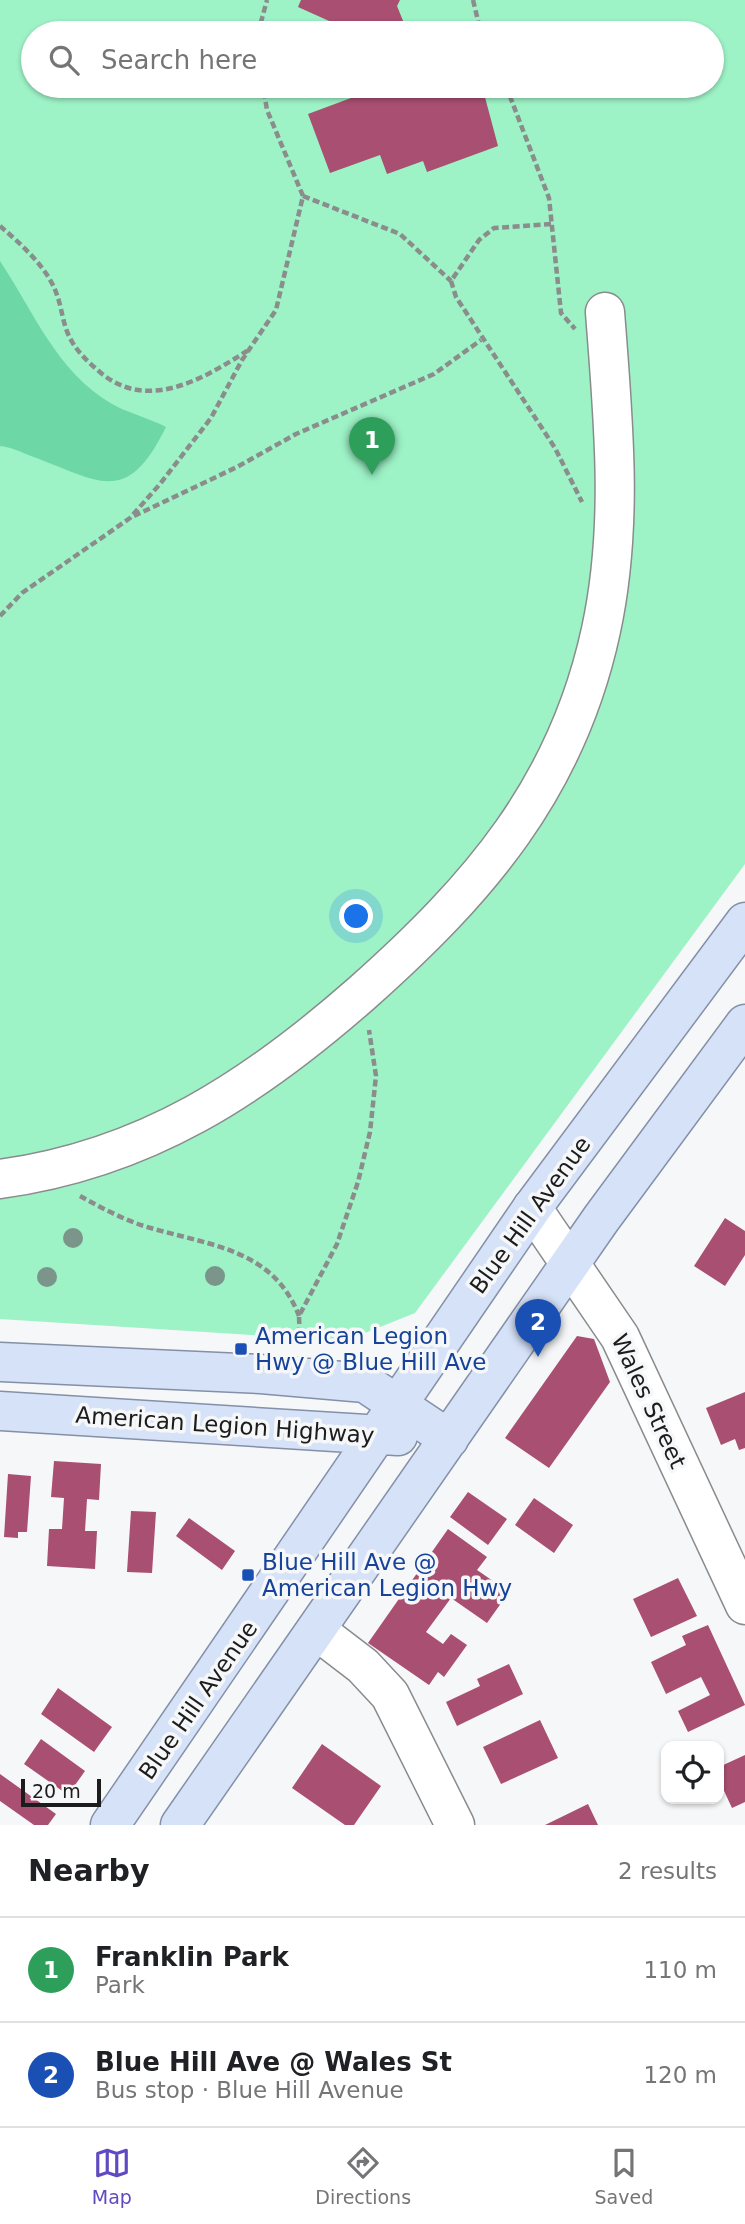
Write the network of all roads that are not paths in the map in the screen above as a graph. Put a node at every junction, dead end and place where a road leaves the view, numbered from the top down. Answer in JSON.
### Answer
{"nodes":[{"id":1,"x":605,"y":312,"type":"dead end"},
{"id":2,"x":745,"y":922,"type":"edge"},
{"id":3,"x":745,"y":1024,"type":"edge"},
{"id":4,"x":0,"y":1179,"type":"edge"},
{"id":5,"x":532,"y":1208,"type":"junction"},
{"id":6,"x":571,"y":1263,"type":"junction"},
{"id":7,"x":0,"y":1362,"type":"edge"},
{"id":8,"x":0,"y":1411,"type":"edge"},
{"id":9,"x":388,"y":1420,"type":"junction"},
{"id":10,"x":449,"y":1439,"type":"junction"},
{"id":11,"x":745,"y":1605,"type":"edge"},
{"id":12,"x":316,"y":1630,"type":"junction"},
{"id":13,"x":110,"y":1825,"type":"edge"},
{"id":14,"x":180,"y":1825,"type":"edge"},
{"id":15,"x":455,"y":1825,"type":"edge"}],
"edges":[{"from":1,"to":4,"type":"street"},
{"from":2,"to":5,"type":"main road","name":"Blue Hill Avenue"},
{"from":3,"to":6,"type":"main road"},
{"from":5,"to":6,"type":"street","name":"Wales Street"},
{"from":5,"to":9,"type":"main road","name":"Blue Hill Avenue"},
{"from":6,"to":10,"type":"main road"},
{"from":6,"to":11,"type":"street","name":"Wales Street"},
{"from":7,"to":9,"type":"main road","name":"American Legion Highway"},
{"from":8,"to":9,"type":"main road","name":"American Legion Highway"},
{"from":9,"to":10,"type":"main road","name":"American Legion Highway"},
{"from":9,"to":13,"type":"main road","name":"Blue Hill Avenue"},
{"from":10,"to":12,"type":"main road"},
{"from":12,"to":14,"type":"main road"},
{"from":12,"to":15,"type":"street"}]}
